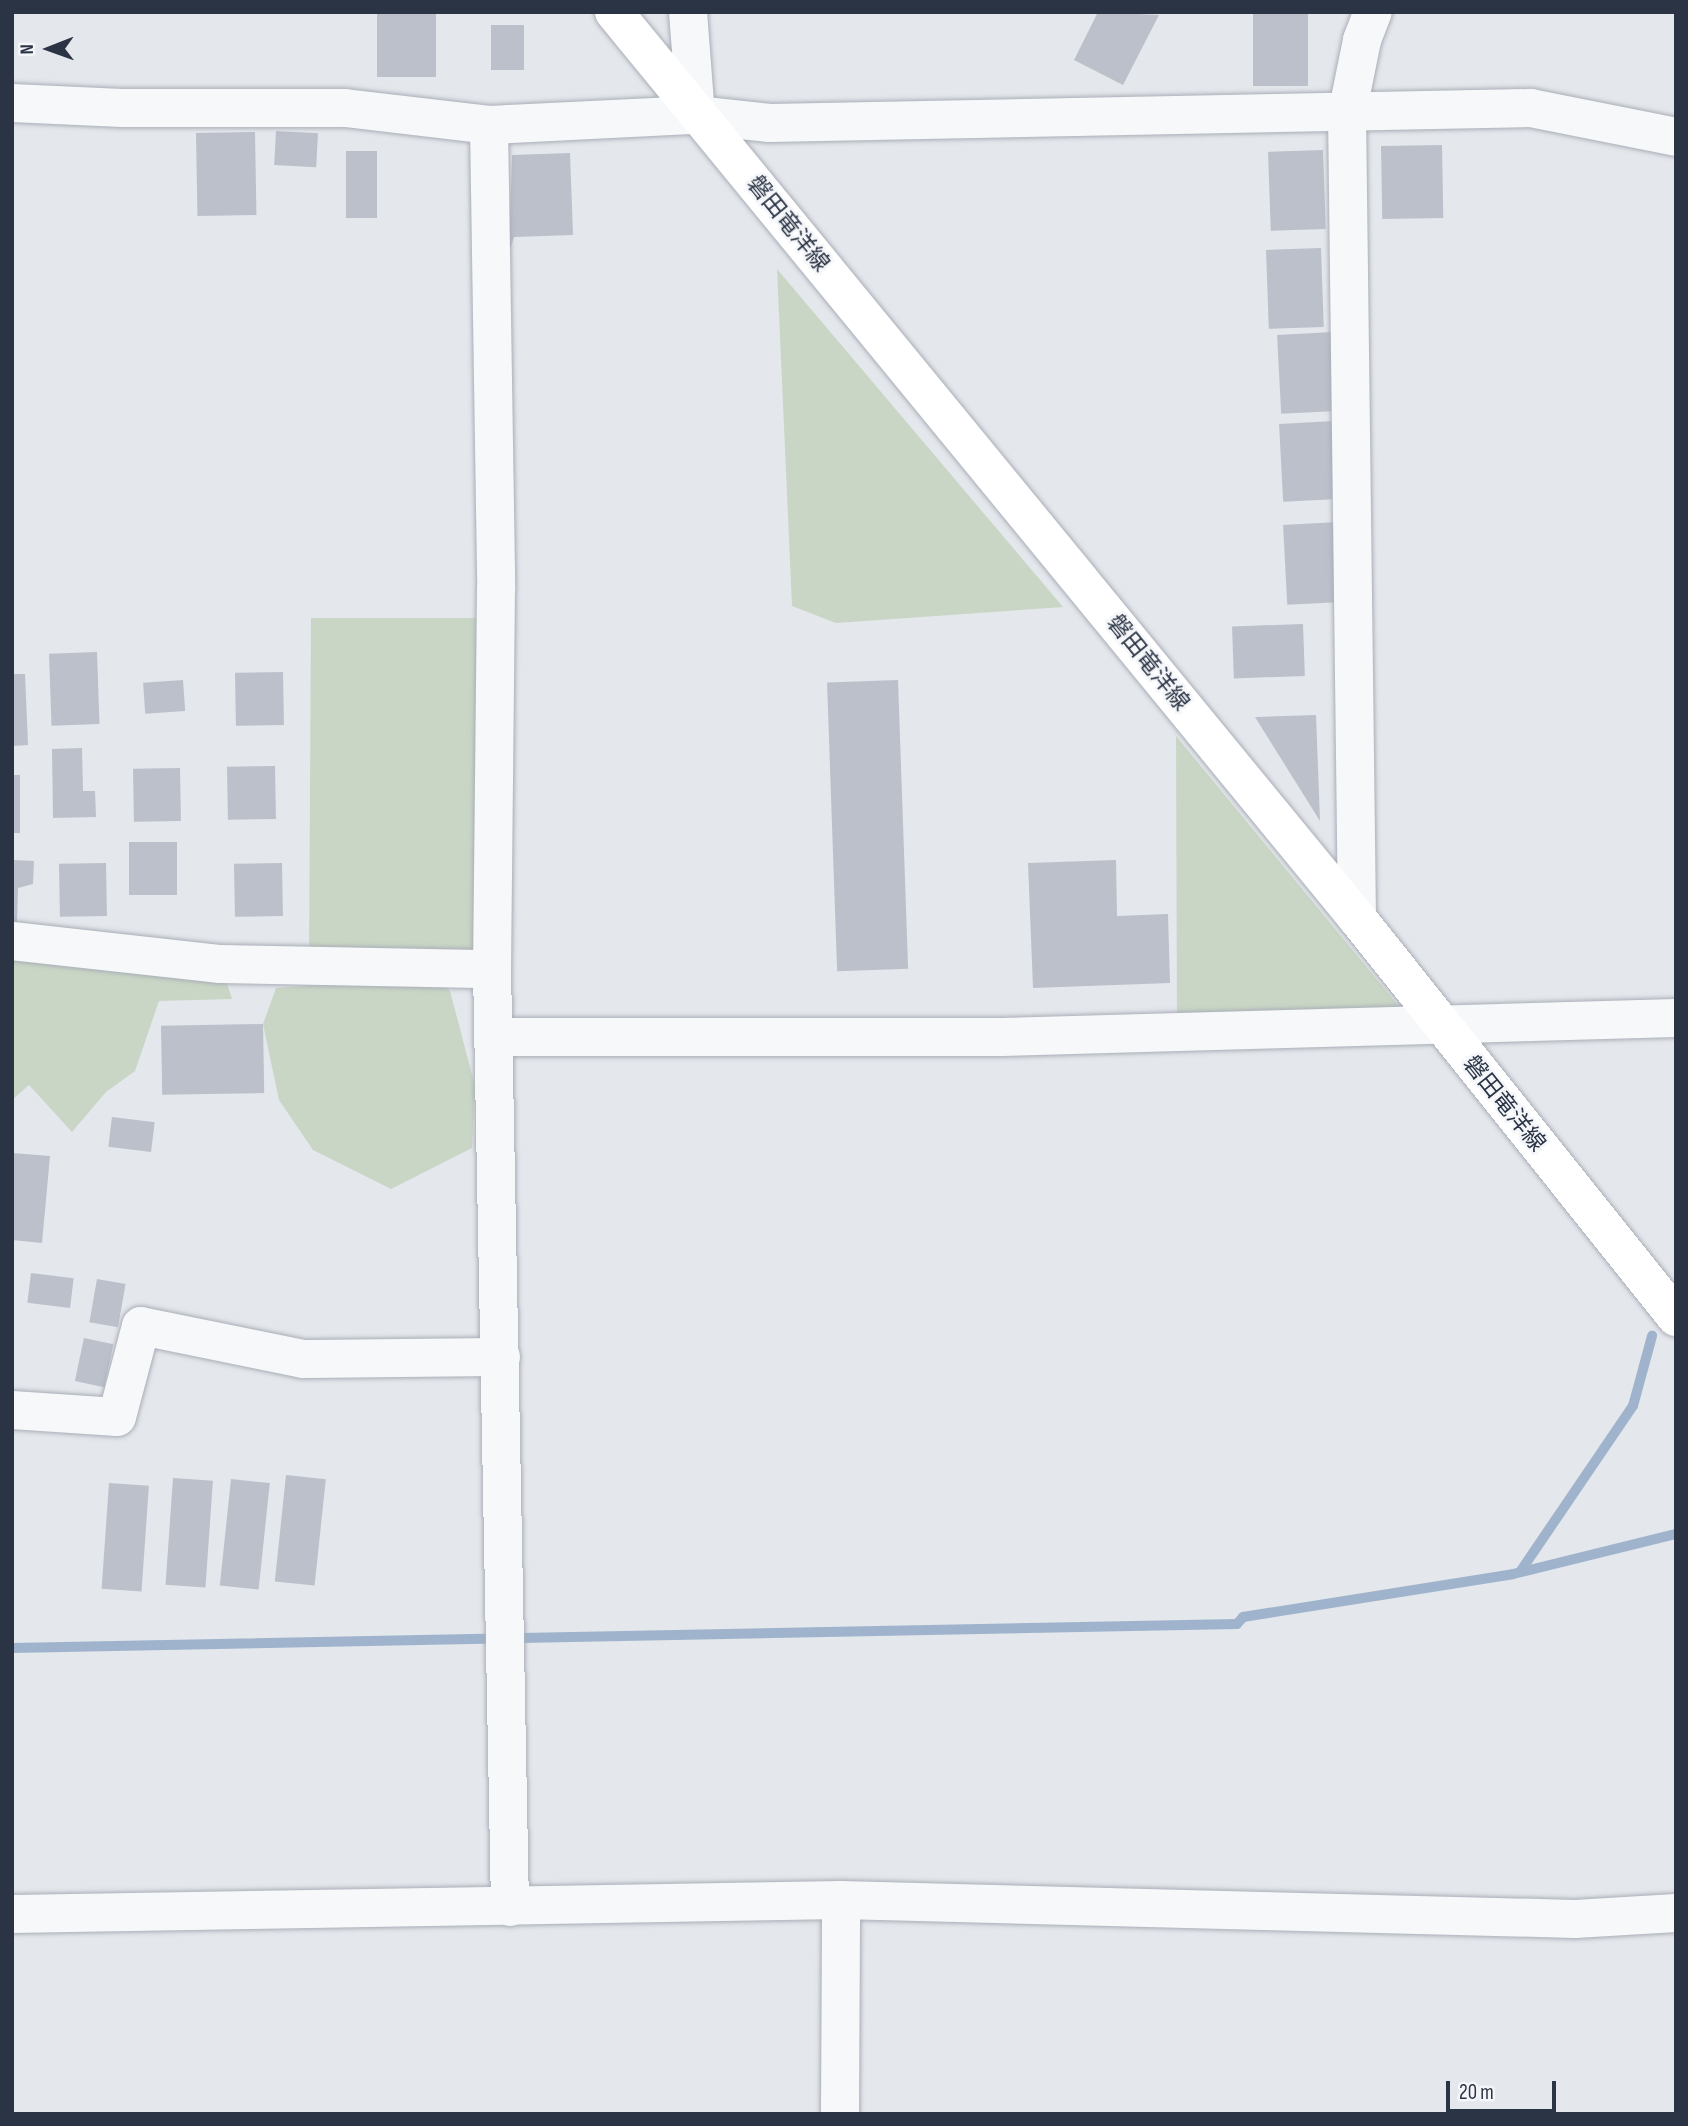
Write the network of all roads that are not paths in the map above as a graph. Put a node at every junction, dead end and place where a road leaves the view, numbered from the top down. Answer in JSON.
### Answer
{"nodes":[{"id":1,"x":614,"y":12,"type":"edge"},
{"id":2,"x":688,"y":12,"type":"edge"},
{"id":3,"x":1373,"y":12,"type":"edge"},
{"id":4,"x":12,"y":103,"type":"edge"},
{"id":5,"x":1347,"y":114,"type":"junction"},
{"id":6,"x":696,"y":115,"type":"junction"},
{"id":7,"x":489,"y":125,"type":"junction"},
{"id":8,"x":1676,"y":137,"type":"edge"},
{"id":9,"x":1357,"y":918,"type":"junction"},
{"id":10,"x":12,"y":941,"type":"edge"},
{"id":11,"x":492,"y":969,"type":"junction"},
{"id":12,"x":1676,"y":1017,"type":"edge"},
{"id":13,"x":1438,"y":1023,"type":"junction"},
{"id":14,"x":496,"y":1037,"type":"junction"},
{"id":15,"x":1676,"y":1317,"type":"edge"},
{"id":16,"x":500,"y":1357,"type":"junction"},
{"id":17,"x":12,"y":1410,"type":"edge"},
{"id":18,"x":841,"y":1900,"type":"junction"},
{"id":19,"x":510,"y":1907,"type":"junction"},
{"id":20,"x":1676,"y":1913,"type":"edge"},
{"id":21,"x":12,"y":1914,"type":"edge"},
{"id":22,"x":840,"y":2114,"type":"edge"}],
"edges":[{"from":1,"to":6,"type":"main road","name":"磐田竜洋線"},
{"from":2,"to":6,"type":"street"},
{"from":3,"to":5,"type":"street"},
{"from":4,"to":7,"type":"street"},
{"from":5,"to":6,"type":"street"},
{"from":5,"to":8,"type":"street"},
{"from":5,"to":9,"type":"street"},
{"from":6,"to":7,"type":"street"},
{"from":6,"to":9,"type":"main road","name":"磐田竜洋線"},
{"from":7,"to":11,"type":"street"},
{"from":9,"to":13,"type":"main road","name":"磐田竜洋線"},
{"from":10,"to":11,"type":"street"},
{"from":11,"to":14,"type":"street"},
{"from":12,"to":13,"type":"street"},
{"from":13,"to":14,"type":"street"},
{"from":13,"to":15,"type":"main road","name":"磐田竜洋線"},
{"from":14,"to":16,"type":"street"},
{"from":16,"to":17,"type":"street"},
{"from":16,"to":19,"type":"street"},
{"from":18,"to":19,"type":"street"},
{"from":18,"to":20,"type":"street"},
{"from":18,"to":22,"type":"street"},
{"from":19,"to":21,"type":"street"}]}
